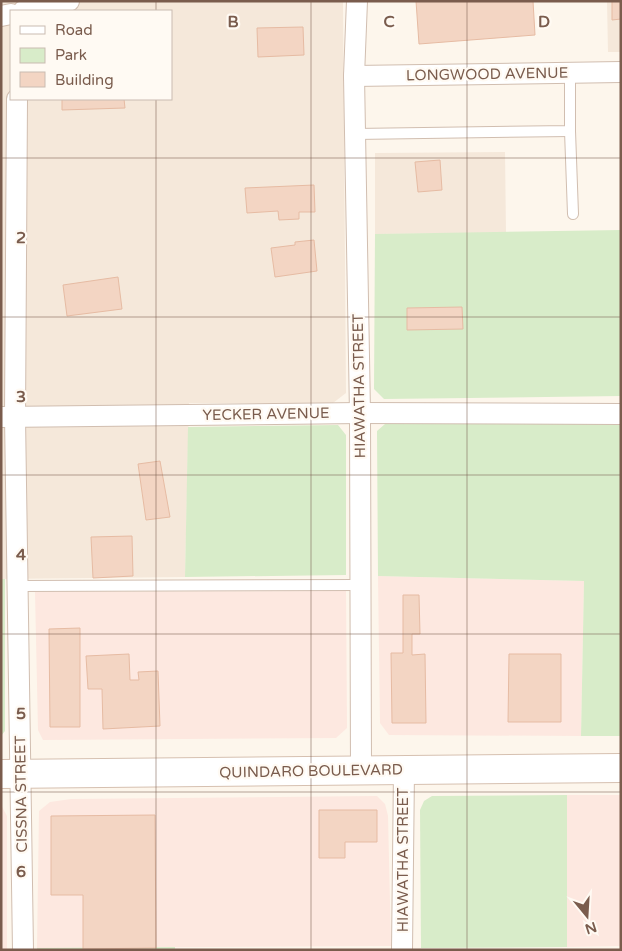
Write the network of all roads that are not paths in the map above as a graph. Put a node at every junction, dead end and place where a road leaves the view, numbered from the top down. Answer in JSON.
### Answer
{"nodes":[{"id":1,"x":69,"y":1,"type":"edge"},
{"id":2,"x":357,"y":1,"type":"edge"},
{"id":3,"x":27,"y":10,"type":"edge"},
{"id":4,"x":621,"y":72,"type":"edge"},
{"id":5,"x":570,"y":73,"type":"junction"},
{"id":6,"x":354,"y":76,"type":"junction"},
{"id":7,"x":17,"y":100,"type":"edge"},
{"id":8,"x":570,"y":132,"type":"junction"},
{"id":9,"x":355,"y":134,"type":"junction"},
{"id":10,"x":573,"y":214,"type":"dead end"},
{"id":11,"x":360,"y":413,"type":"junction"},
{"id":12,"x":621,"y":414,"type":"edge"},
{"id":13,"x":8,"y":417,"type":"edge"},
{"id":14,"x":360,"y":585,"type":"junction"},
{"id":15,"x":18,"y":586,"type":"junction"},
{"id":16,"x":621,"y":768,"type":"edge"},
{"id":17,"x":404,"y":770,"type":"junction"},
{"id":18,"x":361,"y":771,"type":"junction"},
{"id":19,"x":11,"y":774,"type":"edge"},
{"id":20,"x":22,"y":950,"type":"edge"},
{"id":21,"x":402,"y":950,"type":"edge"}],
"edges":[{"from":1,"to":3,"type":"street"},
{"from":2,"to":6,"type":"street","name":"HIAWATHA STREET"},
{"from":4,"to":5,"type":"street","name":"LONGWOOD AVENUE"},
{"from":5,"to":6,"type":"street","name":"LONGWOOD AVENUE"},
{"from":5,"to":8,"type":"lane"},
{"from":6,"to":9,"type":"street","name":"HIAWATHA STREET"},
{"from":7,"to":13,"type":"street","name":"CISSNA STREET"},
{"from":8,"to":9,"type":"lane"},
{"from":8,"to":10,"type":"lane"},
{"from":9,"to":11,"type":"street","name":"HIAWATHA STREET"},
{"from":11,"to":12,"type":"street","name":"YECKER AVENUE"},
{"from":11,"to":13,"type":"street","name":"YECKER AVENUE"},
{"from":11,"to":14,"type":"street","name":"HIAWATHA STREET"},
{"from":13,"to":15,"type":"street","name":"CISSNA STREET"},
{"from":14,"to":15,"type":"lane"},
{"from":14,"to":18,"type":"street","name":"HIAWATHA STREET"},
{"from":15,"to":19,"type":"street","name":"CISSNA STREET"},
{"from":16,"to":17,"type":"main road","name":"QUINDARO BOULEVARD"},
{"from":17,"to":18,"type":"main road","name":"QUINDARO BOULEVARD"},
{"from":17,"to":21,"type":"street","name":"HIAWATHA STREET"},
{"from":18,"to":19,"type":"main road","name":"QUINDARO BOULEVARD"},
{"from":19,"to":20,"type":"street","name":"CISSNA STREET"}]}
